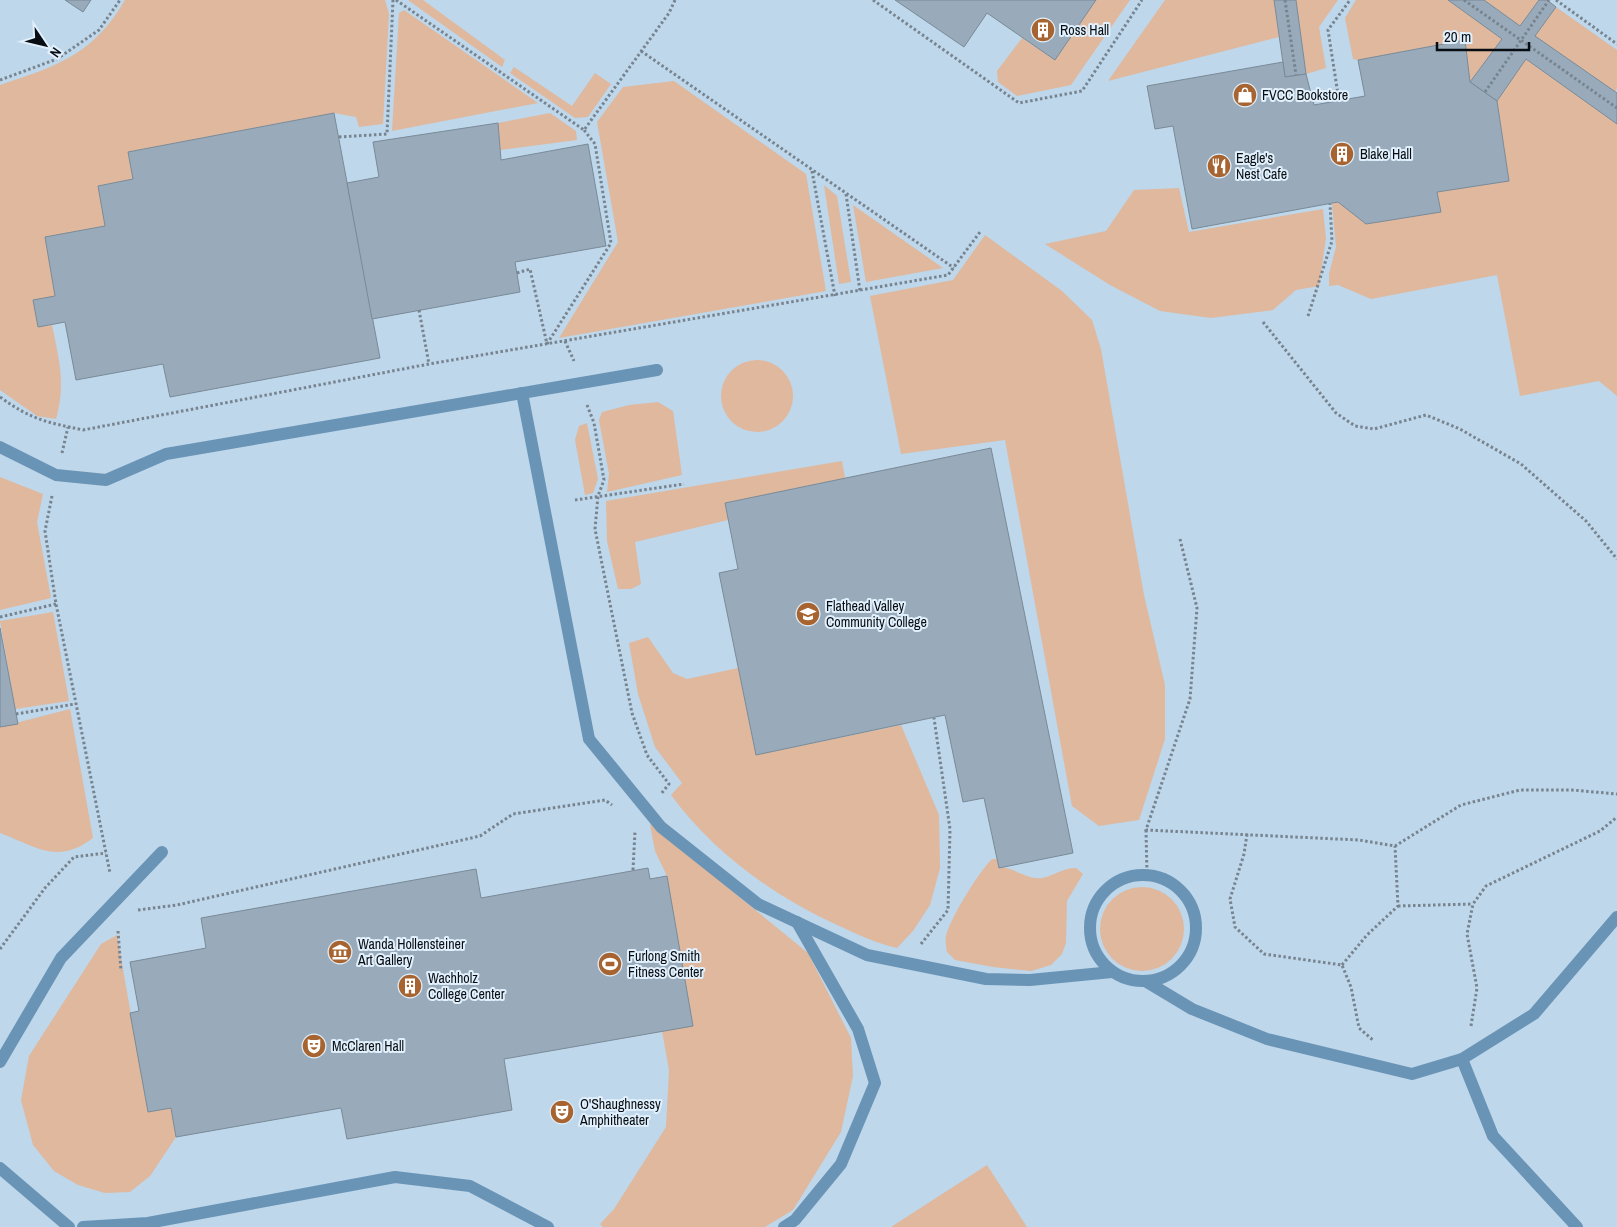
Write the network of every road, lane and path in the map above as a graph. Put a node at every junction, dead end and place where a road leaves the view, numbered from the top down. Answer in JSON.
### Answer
{"nodes":[{"id":1,"x":120,"y":0,"type":"edge"},
{"id":2,"x":394,"y":0,"type":"edge"},
{"id":3,"x":674,"y":0,"type":"edge"},
{"id":4,"x":873,"y":0,"type":"edge"},
{"id":5,"x":1142,"y":0,"type":"edge"},
{"id":6,"x":1285,"y":0,"type":"edge"},
{"id":7,"x":1350,"y":0,"type":"edge"},
{"id":8,"x":1464,"y":0,"type":"edge"},
{"id":9,"x":1549,"y":0,"type":"edge"},
{"id":10,"x":1556,"y":0,"type":"edge"},
{"id":11,"x":1521,"y":40,"type":"junction"},
{"id":12,"x":1617,"y":44,"type":"edge"},
{"id":13,"x":641,"y":51,"type":"junction"},
{"id":14,"x":1296,"y":76,"type":"dead end"},
{"id":15,"x":0,"y":80,"type":"edge"},
{"id":16,"x":1485,"y":92,"type":"dead end"},
{"id":17,"x":1338,"y":100,"type":"dead end"},
{"id":18,"x":1617,"y":108,"type":"edge"},
{"id":19,"x":584,"y":130,"type":"junction"},
{"id":20,"x":339,"y":137,"type":"dead end"},
{"id":21,"x":812,"y":171,"type":"junction"},
{"id":22,"x":846,"y":194,"type":"junction"},
{"id":23,"x":1330,"y":204,"type":"dead end"},
{"id":24,"x":980,"y":232,"type":"dead end"},
{"id":25,"x":954,"y":268,"type":"junction"},
{"id":26,"x":517,"y":273,"type":"dead end"},
{"id":27,"x":860,"y":291,"type":"junction"},
{"id":28,"x":835,"y":296,"type":"junction"},
{"id":29,"x":419,"y":310,"type":"dead end"},
{"id":30,"x":1308,"y":316,"type":"dead end"},
{"id":31,"x":1263,"y":322,"type":"dead end"},
{"id":32,"x":565,"y":341,"type":"junction"},
{"id":33,"x":547,"y":344,"type":"junction"},
{"id":34,"x":429,"y":364,"type":"junction"},
{"id":35,"x":657,"y":370,"type":"dead end"},
{"id":36,"x":579,"y":383,"type":"junction"},
{"id":37,"x":522,"y":393,"type":"junction"},
{"id":38,"x":0,"y":397,"type":"edge"},
{"id":39,"x":68,"y":427,"type":"junction"},
{"id":40,"x":0,"y":447,"type":"edge"},
{"id":41,"x":56,"y":475,"type":"junction"},
{"id":42,"x":684,"y":484,"type":"dead end"},
{"id":43,"x":598,"y":496,"type":"junction"},
{"id":44,"x":575,"y":500,"type":"dead end"},
{"id":45,"x":1180,"y":539,"type":"dead end"},
{"id":46,"x":1617,"y":559,"type":"edge"},
{"id":47,"x":56,"y":604,"type":"junction"},
{"id":48,"x":0,"y":617,"type":"edge"},
{"id":49,"x":75,"y":704,"type":"junction"},
{"id":50,"x":16,"y":714,"type":"dead end"},
{"id":51,"x":934,"y":718,"type":"dead end"},
{"id":52,"x":1617,"y":794,"type":"edge"},
{"id":53,"x":613,"y":806,"type":"dead end"},
{"id":54,"x":647,"y":810,"type":"junction"},
{"id":55,"x":1617,"y":817,"type":"edge"},
{"id":56,"x":1146,"y":830,"type":"junction"},
{"id":57,"x":1247,"y":834,"type":"junction"},
{"id":58,"x":1395,"y":846,"type":"junction"},
{"id":59,"x":162,"y":852,"type":"dead end"},
{"id":60,"x":106,"y":853,"type":"junction"},
{"id":61,"x":632,"y":870,"type":"dead end"},
{"id":62,"x":1147,"y":874,"type":"junction"},
{"id":63,"x":1473,"y":904,"type":"junction"},
{"id":64,"x":117,"y":906,"type":"junction"},
{"id":65,"x":1398,"y":906,"type":"junction"},
{"id":66,"x":1617,"y":917,"type":"edge"},
{"id":67,"x":797,"y":922,"type":"junction"},
{"id":68,"x":0,"y":949,"type":"edge"},
{"id":69,"x":907,"y":963,"type":"junction"},
{"id":70,"x":1342,"y":965,"type":"junction"},
{"id":71,"x":121,"y":971,"type":"dead end"},
{"id":72,"x":1112,"y":972,"type":"junction"},
{"id":73,"x":1147,"y":982,"type":"junction"},
{"id":74,"x":1378,"y":1044,"type":"dead end"},
{"id":75,"x":1462,"y":1059,"type":"junction"},
{"id":76,"x":0,"y":1062,"type":"edge"},
{"id":77,"x":0,"y":1168,"type":"edge"},
{"id":78,"x":69,"y":1227,"type":"edge"},
{"id":79,"x":83,"y":1227,"type":"edge"},
{"id":80,"x":548,"y":1227,"type":"edge"},
{"id":81,"x":784,"y":1227,"type":"edge"},
{"id":82,"x":1577,"y":1227,"type":"edge"}],
"edges":[{"from":1,"to":15,"type":"path"},
{"from":2,"to":19,"type":"path"},
{"from":2,"to":20,"type":"path"},
{"from":3,"to":13,"type":"path"},
{"from":4,"to":5,"type":"path"},
{"from":6,"to":14,"type":"path"},
{"from":7,"to":17,"type":"path"},
{"from":8,"to":11,"type":"path"},
{"from":9,"to":11,"type":"path"},
{"from":10,"to":12,"type":"path"},
{"from":11,"to":16,"type":"path"},
{"from":11,"to":18,"type":"path"},
{"from":13,"to":19,"type":"path"},
{"from":13,"to":21,"type":"path"},
{"from":19,"to":33,"type":"path"},
{"from":21,"to":22,"type":"path"},
{"from":21,"to":28,"type":"path"},
{"from":22,"to":25,"type":"path"},
{"from":22,"to":27,"type":"path"},
{"from":23,"to":30,"type":"path"},
{"from":24,"to":25,"type":"path"},
{"from":25,"to":27,"type":"path"},
{"from":26,"to":33,"type":"path"},
{"from":27,"to":28,"type":"path"},
{"from":28,"to":32,"type":"path"},
{"from":29,"to":34,"type":"path"},
{"from":31,"to":46,"type":"path"},
{"from":32,"to":33,"type":"path"},
{"from":32,"to":36,"type":"path"},
{"from":33,"to":34,"type":"path"},
{"from":34,"to":39,"type":"path"},
{"from":35,"to":36,"type":"lane"},
{"from":36,"to":37,"type":"lane"},
{"from":36,"to":43,"type":"path"},
{"from":37,"to":41,"type":"lane"},
{"from":37,"to":54,"type":"lane"},
{"from":38,"to":39,"type":"path"},
{"from":39,"to":41,"type":"path"},
{"from":40,"to":41,"type":"lane"},
{"from":41,"to":47,"type":"path"},
{"from":42,"to":43,"type":"path"},
{"from":43,"to":44,"type":"path"},
{"from":43,"to":54,"type":"path"},
{"from":45,"to":56,"type":"path"},
{"from":47,"to":48,"type":"path"},
{"from":47,"to":49,"type":"path"},
{"from":49,"to":50,"type":"path"},
{"from":49,"to":60,"type":"path"},
{"from":51,"to":69,"type":"path"},
{"from":52,"to":58,"type":"path"},
{"from":53,"to":64,"type":"path"},
{"from":54,"to":61,"type":"path"},
{"from":54,"to":67,"type":"lane"},
{"from":55,"to":63,"type":"path"},
{"from":56,"to":57,"type":"path"},
{"from":56,"to":62,"type":"path"},
{"from":57,"to":58,"type":"path"},
{"from":57,"to":70,"type":"path"},
{"from":58,"to":65,"type":"path"},
{"from":59,"to":64,"type":"lane"},
{"from":60,"to":64,"type":"path"},
{"from":60,"to":68,"type":"path"},
{"from":62,"to":72,"type":"lane"},
{"from":62,"to":73,"type":"lane"},
{"from":63,"to":65,"type":"path"},
{"from":63,"to":75,"type":"path"},
{"from":64,"to":71,"type":"path"},
{"from":64,"to":76,"type":"lane"},
{"from":65,"to":70,"type":"path"},
{"from":66,"to":75,"type":"lane"},
{"from":67,"to":69,"type":"lane"},
{"from":67,"to":81,"type":"lane"},
{"from":69,"to":72,"type":"lane"},
{"from":70,"to":74,"type":"path"},
{"from":72,"to":73,"type":"lane"},
{"from":73,"to":75,"type":"lane"},
{"from":75,"to":82,"type":"lane"},
{"from":77,"to":78,"type":"lane"},
{"from":79,"to":80,"type":"lane"}]}
